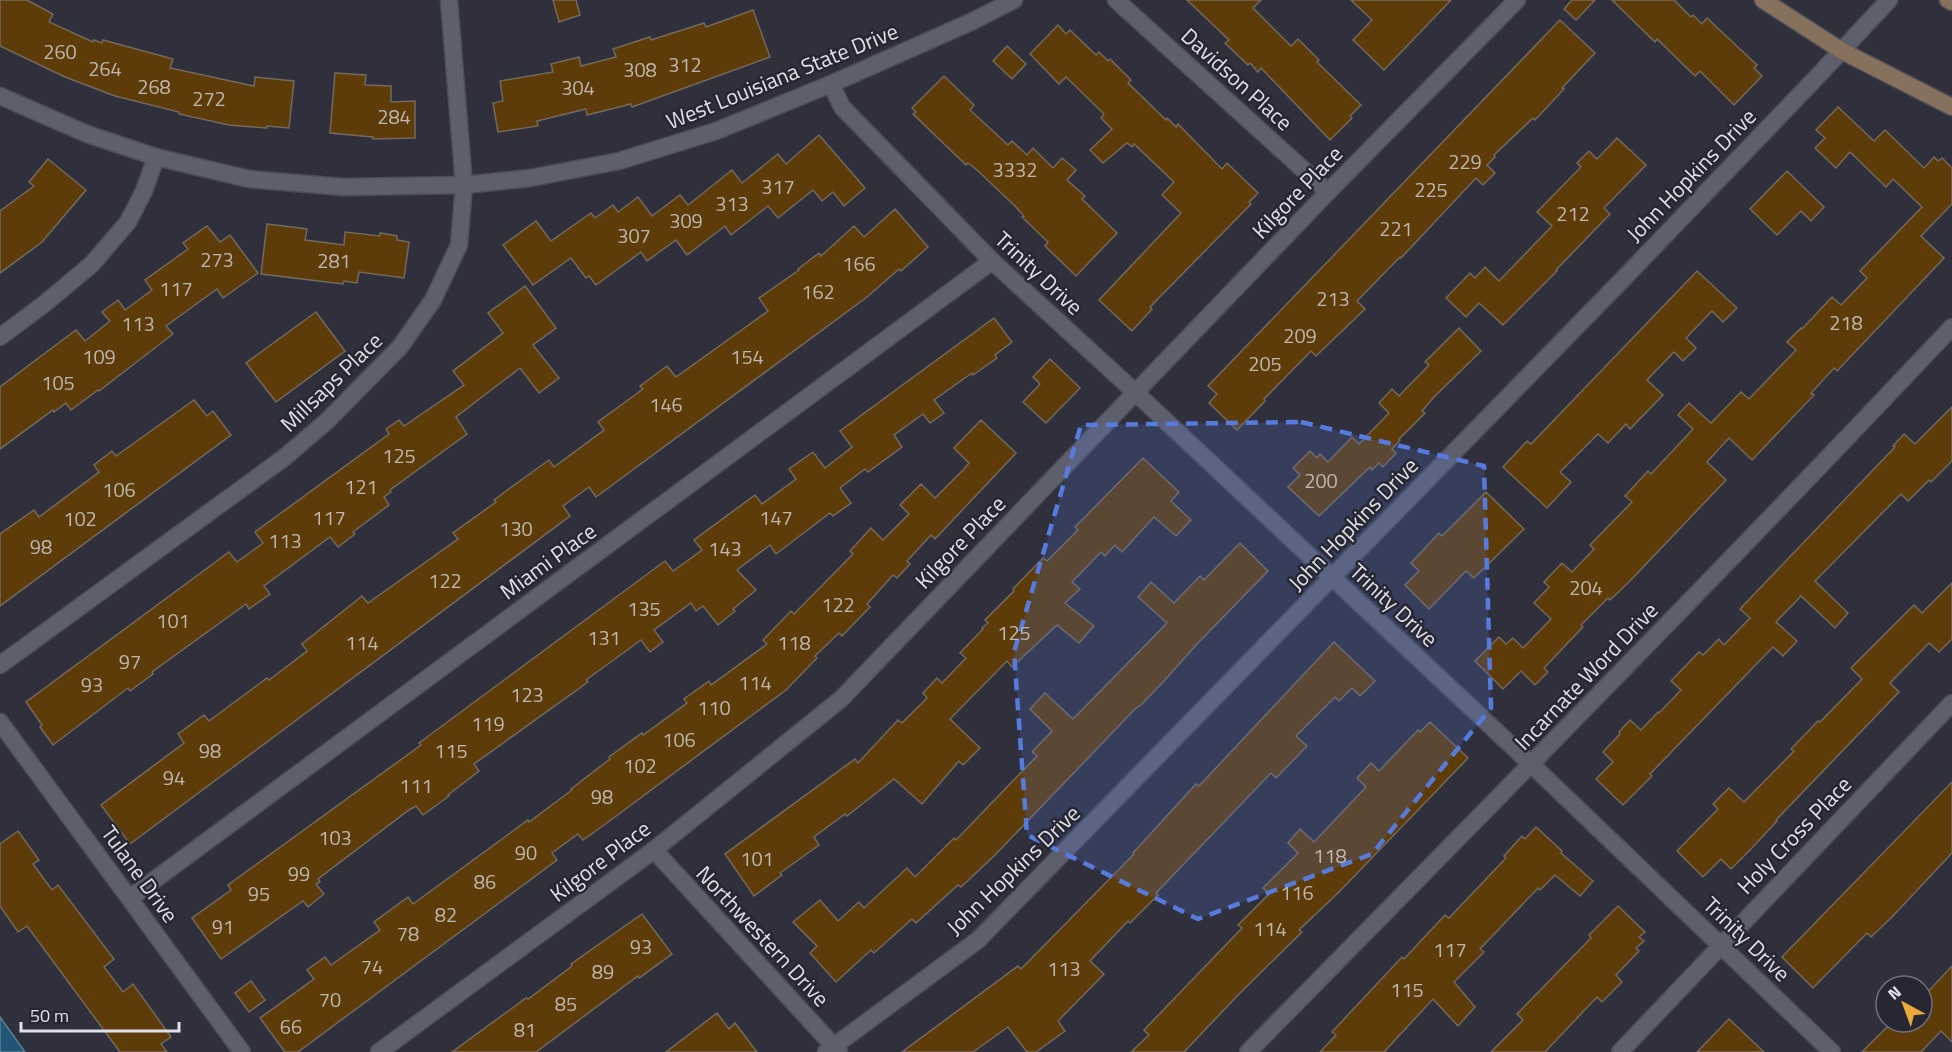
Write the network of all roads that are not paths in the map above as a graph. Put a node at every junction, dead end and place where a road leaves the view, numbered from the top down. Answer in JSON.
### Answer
{"nodes":[{"id":1,"x":449,"y":0,"type":"edge"},
{"id":2,"x":1014,"y":0,"type":"edge"},
{"id":3,"x":1116,"y":0,"type":"edge"},
{"id":4,"x":1517,"y":0,"type":"edge"},
{"id":5,"x":1763,"y":0,"type":"edge"},
{"id":6,"x":1889,"y":0,"type":"edge"},
{"id":7,"x":1842,"y":51,"type":"junction"},
{"id":8,"x":831,"y":84,"type":"junction"},
{"id":9,"x":0,"y":96,"type":"edge"},
{"id":10,"x":1952,"y":107,"type":"edge"},
{"id":11,"x":156,"y":157,"type":"junction"},
{"id":12,"x":464,"y":185,"type":"junction"},
{"id":13,"x":1328,"y":192,"type":"junction"},
{"id":14,"x":992,"y":261,"type":"junction"},
{"id":15,"x":1952,"y":327,"type":"edge"},
{"id":16,"x":0,"y":337,"type":"edge"},
{"id":17,"x":1136,"y":393,"type":"junction"},
{"id":18,"x":1332,"y":578,"type":"junction"},
{"id":19,"x":0,"y":666,"type":"edge"},
{"id":20,"x":1952,"y":703,"type":"edge"},
{"id":21,"x":0,"y":722,"type":"edge"},
{"id":22,"x":1531,"y":764,"type":"junction"},
{"id":23,"x":654,"y":850,"type":"junction"},
{"id":24,"x":130,"y":898,"type":"junction"},
{"id":25,"x":1721,"y":944,"type":"junction"},
{"id":26,"x":833,"y":1050,"type":"edge"},
{"id":27,"x":242,"y":1052,"type":"edge"},
{"id":28,"x":379,"y":1052,"type":"edge"},
{"id":29,"x":1248,"y":1052,"type":"edge"},
{"id":30,"x":1620,"y":1052,"type":"edge"},
{"id":31,"x":1832,"y":1052,"type":"edge"}],
"edges":[{"from":1,"to":12,"type":"street","name":"Millsaps Place"},
{"from":2,"to":8,"type":"street","name":"West Louisiana State Drive"},
{"from":3,"to":13,"type":"street","name":"Davidson Place"},
{"from":4,"to":13,"type":"street","name":"Kilgore Place"},
{"from":5,"to":7,"type":"main road"},
{"from":6,"to":7,"type":"street","name":"John Hopkins Drive"},
{"from":7,"to":10,"type":"main road"},
{"from":7,"to":18,"type":"street","name":"John Hopkins Drive"},
{"from":8,"to":12,"type":"street","name":"West Louisiana State Drive"},
{"from":8,"to":14,"type":"street","name":"Trinity Drive"},
{"from":9,"to":11,"type":"street","name":"West Louisiana State Drive"},
{"from":11,"to":12,"type":"street","name":"West Louisiana State Drive"},
{"from":11,"to":16,"type":"street"},
{"from":12,"to":19,"type":"street","name":"Millsaps Place"},
{"from":13,"to":17,"type":"street","name":"Kilgore Place"},
{"from":14,"to":17,"type":"street","name":"Trinity Drive"},
{"from":14,"to":24,"type":"street","name":"Miami Place"},
{"from":15,"to":22,"type":"street","name":"Incarnate Word Drive"},
{"from":17,"to":18,"type":"street","name":"Trinity Drive"},
{"from":17,"to":23,"type":"street","name":"Kilgore Place"},
{"from":18,"to":22,"type":"street","name":"Trinity Drive"},
{"from":18,"to":26,"type":"street","name":"John Hopkins Drive"},
{"from":20,"to":25,"type":"street","name":"Holy Cross Place"},
{"from":21,"to":24,"type":"street","name":"Tulane Drive"},
{"from":22,"to":25,"type":"street","name":"Trinity Drive"},
{"from":22,"to":29,"type":"street","name":"Incarnate Word Drive"},
{"from":23,"to":26,"type":"street","name":"Northwestern Drive"},
{"from":23,"to":28,"type":"street","name":"Kilgore Place"},
{"from":24,"to":27,"type":"street","name":"Tulane Drive"},
{"from":25,"to":30,"type":"street","name":"Holy Cross Place"},
{"from":25,"to":31,"type":"street","name":"Trinity Drive"}]}
